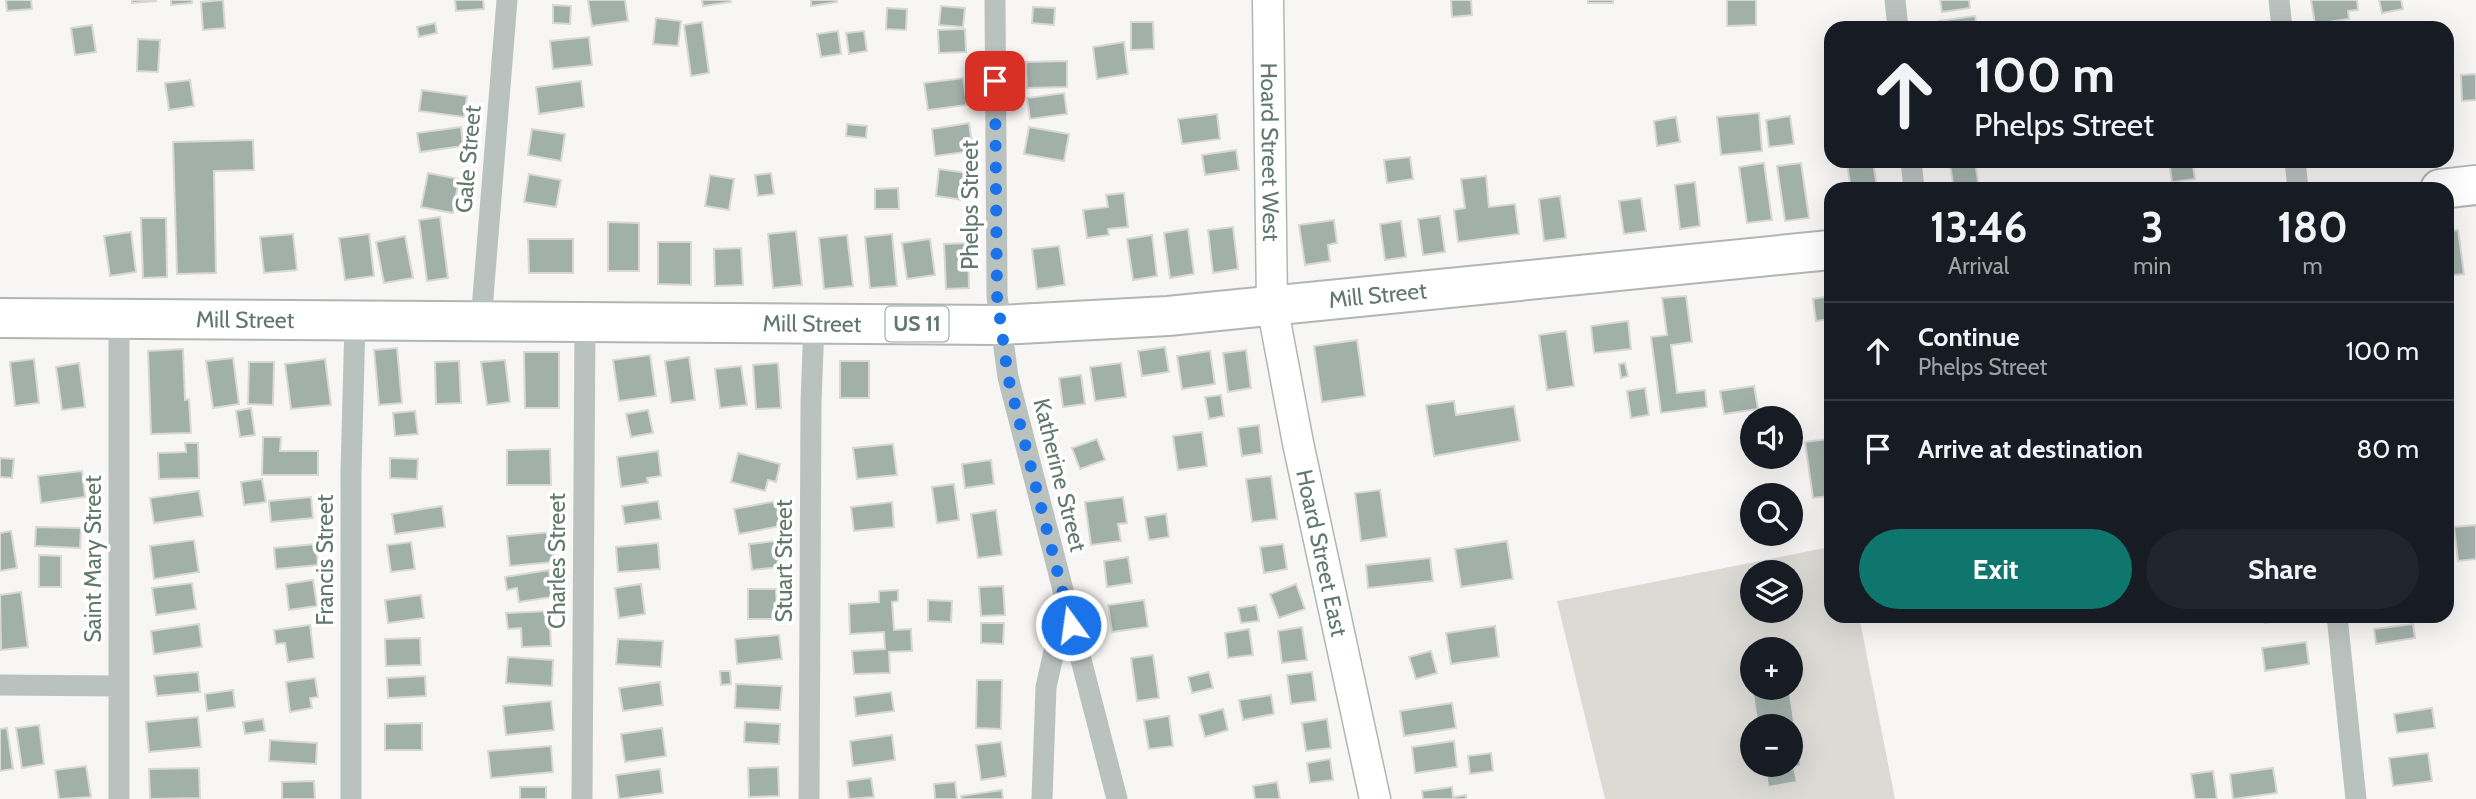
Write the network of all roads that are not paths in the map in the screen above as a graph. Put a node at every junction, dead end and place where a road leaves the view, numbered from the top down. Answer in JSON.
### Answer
{"nodes":[{"id":1,"x":507,"y":0,"type":"edge"},
{"id":2,"x":995,"y":0,"type":"edge"},
{"id":3,"x":1268,"y":0,"type":"edge"},
{"id":4,"x":1895,"y":0,"type":"edge"},
{"id":5,"x":2279,"y":0,"type":"edge"},
{"id":6,"x":1897,"y":21,"type":"edge"},
{"id":7,"x":2281,"y":21,"type":"edge"},
{"id":8,"x":2476,"y":186,"type":"edge"},
{"id":9,"x":2454,"y":188,"type":"edge"},
{"id":10,"x":1824,"y":251,"type":"edge"},
{"id":11,"x":1272,"y":305,"type":"junction"},
{"id":12,"x":0,"y":318,"type":"edge"},
{"id":13,"x":119,"y":318,"type":"junction"},
{"id":14,"x":355,"y":321,"type":"junction"},
{"id":15,"x":481,"y":322,"type":"junction"},
{"id":16,"x":585,"y":323,"type":"junction"},
{"id":17,"x":814,"y":323,"type":"junction"},
{"id":18,"x":1000,"y":325,"type":"junction"},
{"id":19,"x":2338,"y":623,"type":"edge"},
{"id":20,"x":1071,"y":625,"type":"junction"},
{"id":21,"x":0,"y":685,"type":"edge"},
{"id":22,"x":119,"y":687,"type":"junction"},
{"id":23,"x":119,"y":799,"type":"edge"},
{"id":24,"x":351,"y":799,"type":"edge"},
{"id":25,"x":582,"y":799,"type":"edge"},
{"id":26,"x":809,"y":799,"type":"edge"},
{"id":27,"x":1042,"y":799,"type":"edge"},
{"id":28,"x":1117,"y":799,"type":"edge"},
{"id":29,"x":1375,"y":799,"type":"edge"},
{"id":30,"x":2356,"y":799,"type":"edge"}],
"edges":[{"from":1,"to":15,"type":"street","name":"Gale Street"},
{"from":2,"to":18,"type":"street","name":"Phelps Street"},
{"from":3,"to":11,"type":"street","name":"Hoard Street West"},
{"from":4,"to":6,"type":"street"},
{"from":5,"to":7,"type":"street"},
{"from":8,"to":9,"type":"highway"},
{"from":10,"to":11,"type":"highway","name":"Mill Street","number":"US 11"},
{"from":11,"to":18,"type":"highway","name":"Mill Street","number":"US 11"},
{"from":11,"to":29,"type":"street","name":"Hoard Street East"},
{"from":12,"to":13,"type":"highway","name":"Mill Street","number":"US 11"},
{"from":13,"to":14,"type":"highway","name":"Mill Street","number":"US 11"},
{"from":13,"to":22,"type":"street","name":"Saint Mary Street"},
{"from":14,"to":15,"type":"highway","name":"Mill Street","number":"US 11"},
{"from":14,"to":24,"type":"street","name":"Francis Street"},
{"from":15,"to":16,"type":"highway","name":"Mill Street","number":"US 11"},
{"from":16,"to":17,"type":"highway","name":"Mill Street","number":"US 11"},
{"from":16,"to":25,"type":"street","name":"Charles Street"},
{"from":17,"to":18,"type":"highway","name":"Mill Street","number":"US 11"},
{"from":17,"to":26,"type":"street","name":"Stuart Street"},
{"from":18,"to":20,"type":"street","name":"Katherine Street"},
{"from":19,"to":30,"type":"street"},
{"from":20,"to":27,"type":"street"},
{"from":20,"to":28,"type":"street","name":"Katherine Street"},
{"from":21,"to":22,"type":"street"},
{"from":22,"to":23,"type":"street","name":"Saint Mary Street"}]}
